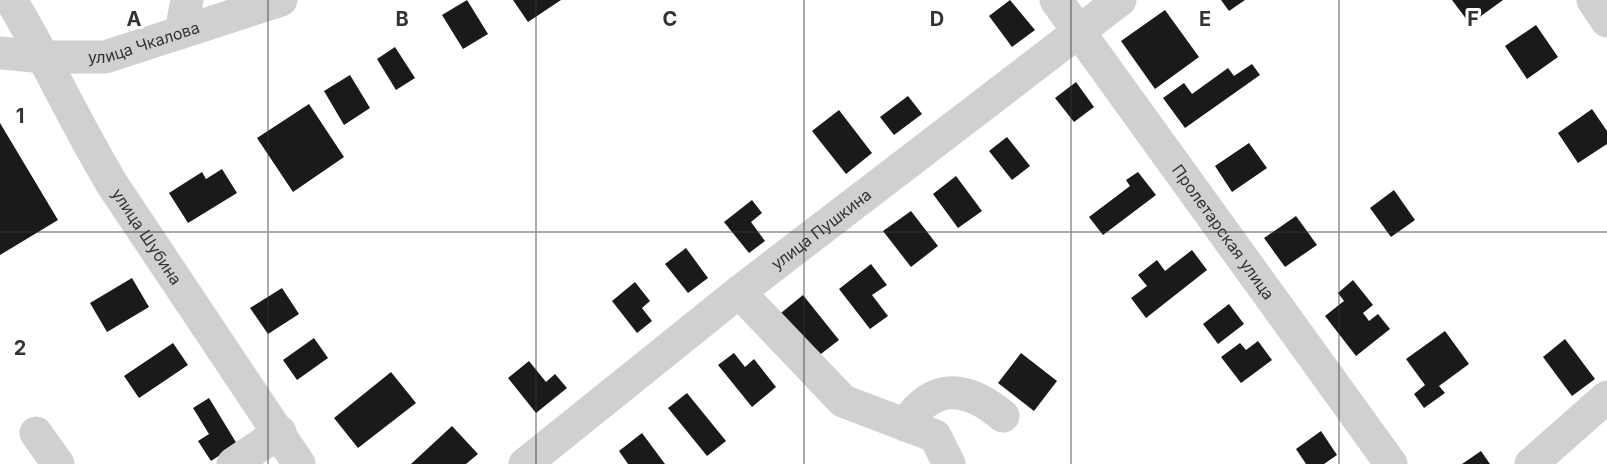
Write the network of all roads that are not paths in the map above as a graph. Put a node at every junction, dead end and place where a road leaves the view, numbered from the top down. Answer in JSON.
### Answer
{"nodes":[{"id":1,"x":11,"y":0,"type":"edge"},
{"id":2,"x":187,"y":0,"type":"edge"},
{"id":3,"x":280,"y":0,"type":"edge"},
{"id":4,"x":1056,"y":0,"type":"edge"},
{"id":5,"x":1120,"y":0,"type":"edge"},
{"id":6,"x":1593,"y":0,"type":"edge"},
{"id":7,"x":1607,"y":21,"type":"edge"},
{"id":8,"x":181,"y":32,"type":"junction"},
{"id":9,"x":1078,"y":33,"type":"junction"},
{"id":10,"x":0,"y":53,"type":"edge"},
{"id":11,"x":45,"y":57,"type":"junction"},
{"id":12,"x":739,"y":292,"type":"junction"},
{"id":13,"x":1607,"y":398,"type":"edge"},
{"id":14,"x":1003,"y":416,"type":"dead end"},
{"id":15,"x":905,"y":425,"type":"junction"},
{"id":16,"x":280,"y":432,"type":"junction"},
{"id":17,"x":36,"y":433,"type":"dead end"},
{"id":18,"x":58,"y":464,"type":"edge"},
{"id":19,"x":233,"y":464,"type":"edge"},
{"id":20,"x":299,"y":464,"type":"edge"},
{"id":21,"x":525,"y":464,"type":"edge"},
{"id":22,"x":949,"y":464,"type":"edge"},
{"id":23,"x":1391,"y":464,"type":"edge"},
{"id":24,"x":1531,"y":464,"type":"edge"}],
"edges":[{"from":1,"to":11,"type":"street","name":"улица Шубина"},
{"from":2,"to":8,"type":"street"},
{"from":3,"to":8,"type":"street","name":"улица Чкалова"},
{"from":4,"to":9,"type":"street","name":"Пролетарская улица"},
{"from":5,"to":9,"type":"street","name":"улица Пушкина"},
{"from":6,"to":7,"type":"street"},
{"from":8,"to":11,"type":"street","name":"улица Чкалова"},
{"from":9,"to":12,"type":"street","name":"улица Пушкина"},
{"from":9,"to":23,"type":"street","name":"Пролетарская улица"},
{"from":10,"to":11,"type":"street","name":"улица Чкалова"},
{"from":11,"to":16,"type":"street","name":"улица Шубина"},
{"from":12,"to":15,"type":"street"},
{"from":12,"to":21,"type":"street","name":"улица Пушкина"},
{"from":13,"to":24,"type":"street"},
{"from":14,"to":15,"type":"street"},
{"from":15,"to":22,"type":"street"},
{"from":16,"to":19,"type":"street"},
{"from":16,"to":20,"type":"street","name":"улица Шубина"},
{"from":17,"to":18,"type":"street"}]}
